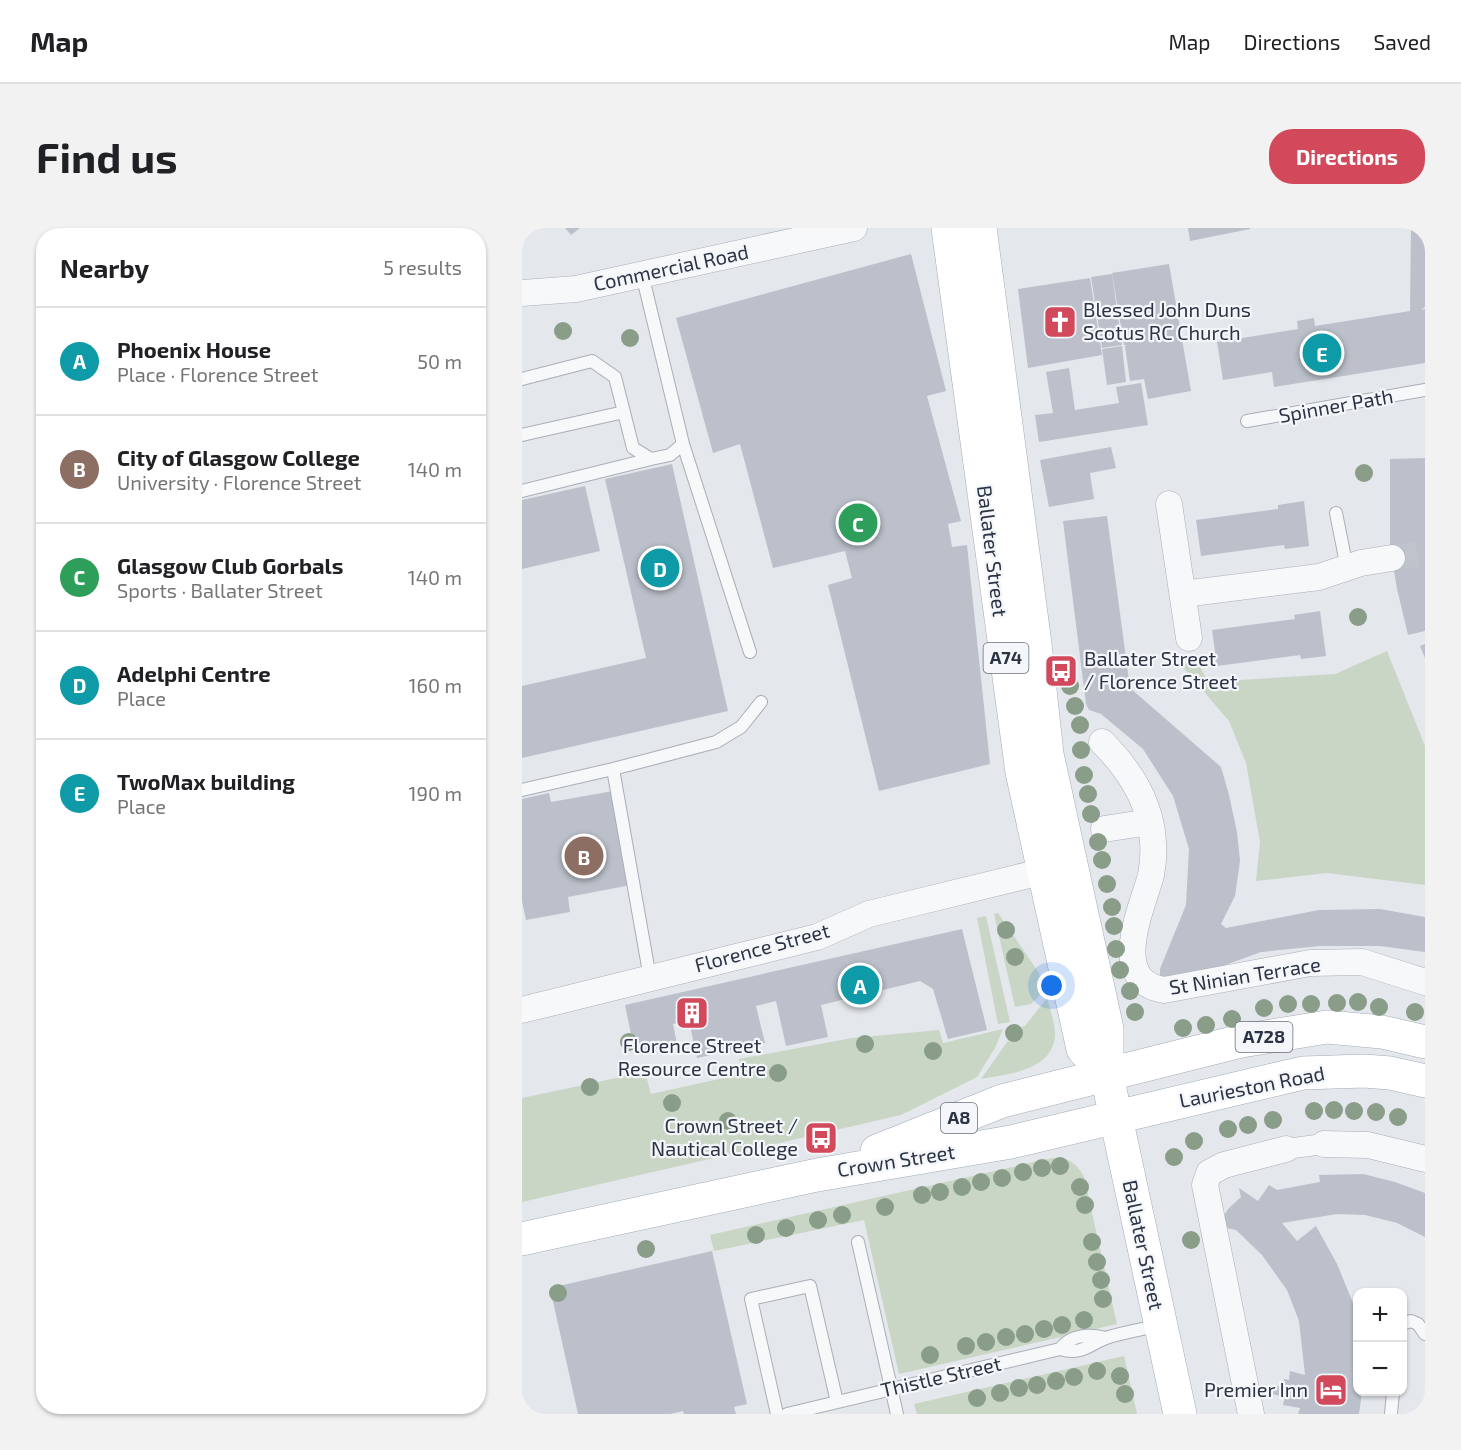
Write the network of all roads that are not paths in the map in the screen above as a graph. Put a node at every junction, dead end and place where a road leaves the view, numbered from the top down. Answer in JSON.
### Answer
{"nodes":[{"id":1,"x":948,"y":228,"type":"edge"},
{"id":2,"x":980,"y":228,"type":"edge"},
{"id":3,"x":844,"y":229,"type":"edge"},
{"id":4,"x":642,"y":273,"type":"junction"},
{"id":5,"x":522,"y":292,"type":"edge"},
{"id":6,"x":522,"y":379,"type":"edge"},
{"id":7,"x":1425,"y":390,"type":"edge"},
{"id":8,"x":624,"y":412,"type":"junction"},
{"id":9,"x":1247,"y":421,"type":"dead end"},
{"id":10,"x":522,"y":435,"type":"edge"},
{"id":11,"x":683,"y":444,"type":"junction"},
{"id":12,"x":651,"y":459,"type":"junction"},
{"id":13,"x":522,"y":491,"type":"edge"},
{"id":14,"x":1169,"y":504,"type":"dead end"},
{"id":15,"x":1336,"y":513,"type":"dead end"},
{"id":16,"x":1392,"y":558,"type":"tunnel mouth"},
{"id":17,"x":1347,"y":568,"type":"junction"},
{"id":18,"x":1183,"y":594,"type":"junction"},
{"id":19,"x":1188,"y":638,"type":"dead end"},
{"id":20,"x":750,"y":652,"type":"dead end"},
{"id":21,"x":761,"y":702,"type":"dead end"},
{"id":22,"x":1102,"y":742,"type":"dead end"},
{"id":23,"x":613,"y":769,"type":"junction"},
{"id":24,"x":522,"y":790,"type":"edge"},
{"id":25,"x":1150,"y":822,"type":"junction"},
{"id":26,"x":1104,"y":829,"type":"dead end"},
{"id":27,"x":1056,"y":869,"type":"junction"},
{"id":28,"x":650,"y":978,"type":"junction"},
{"id":29,"x":1425,"y":982,"type":"edge"},
{"id":30,"x":522,"y":1010,"type":"edge"},
{"id":31,"x":1425,"y":1042,"type":"edge"},
{"id":32,"x":1107,"y":1076,"type":"junction"},
{"id":33,"x":1425,"y":1082,"type":"edge"},
{"id":34,"x":1117,"y":1118,"type":"junction"},
{"id":35,"x":1324,"y":1144,"type":"joint"},
{"id":36,"x":1286,"y":1149,"type":"joint"},
{"id":37,"x":1425,"y":1159,"type":"edge"},
{"id":38,"x":817,"y":1174,"type":"junction"},
{"id":39,"x":522,"y":1239,"type":"edge"},
{"id":40,"x":858,"y":1242,"type":"dead end"},
{"id":41,"x":1407,"y":1322,"type":"edge"},
{"id":42,"x":1160,"y":1325,"type":"junction"},
{"id":43,"x":1425,"y":1334,"type":"edge"},
{"id":44,"x":892,"y":1389,"type":"junction"},
{"id":45,"x":1393,"y":1396,"type":"edge"},
{"id":46,"x":837,"y":1402,"type":"junction"},
{"id":47,"x":777,"y":1414,"type":"edge"},
{"id":48,"x":787,"y":1414,"type":"edge"},
{"id":49,"x":897,"y":1414,"type":"edge"},
{"id":50,"x":1180,"y":1414,"type":"edge"},
{"id":51,"x":1251,"y":1414,"type":"edge"},
{"id":52,"x":1391,"y":1414,"type":"edge"}],
"edges":[{"from":1,"to":27,"type":"main road","name":"Ballater Street","number":"A74"},
{"from":2,"to":27,"type":"main road","name":"Ballater Street","number":"A74"},
{"from":3,"to":4,"type":"street","name":"Commercial Road"},
{"from":4,"to":5,"type":"street","name":"Commercial Road"},
{"from":4,"to":11,"type":"lane"},
{"from":6,"to":8,"type":"lane"},
{"from":7,"to":9,"type":"lane","name":"Spinner Path"},
{"from":8,"to":10,"type":"lane"},
{"from":8,"to":12,"type":"lane"},
{"from":11,"to":12,"type":"lane"},
{"from":11,"to":20,"type":"lane"},
{"from":12,"to":13,"type":"lane"},
{"from":14,"to":18,"type":"street"},
{"from":15,"to":17,"type":"lane"},
{"from":16,"to":17,"type":"street"},
{"from":17,"to":18,"type":"street"},
{"from":18,"to":19,"type":"street"},
{"from":21,"to":23,"type":"lane"},
{"from":22,"to":25,"type":"street","name":"St Ninian Terrace"},
{"from":23,"to":24,"type":"lane"},
{"from":23,"to":28,"type":"lane"},
{"from":25,"to":26,"type":"street"},
{"from":25,"to":29,"type":"street","name":"St Ninian Terrace"},
{"from":27,"to":28,"type":"street","name":"Florence Street"},
{"from":27,"to":32,"type":"main road","name":"Ballater Street","number":"A74"},
{"from":28,"to":30,"type":"street","name":"Florence Street"},
{"from":31,"to":32,"type":"main road","number":"A728"},
{"from":32,"to":34,"type":"main road","name":"Ballater Street"},
{"from":32,"to":38,"type":"main road","name":"Crown Street","number":"A8"},
{"from":33,"to":34,"type":"main road","name":"Laurieston Road","number":"A728"},
{"from":34,"to":38,"type":"main road","name":"Crown Street","number":"A8"},
{"from":34,"to":42,"type":"main road","name":"Ballater Street"},
{"from":35,"to":36,"type":"street"},
{"from":35,"to":37,"type":"street"},
{"from":36,"to":51,"type":"street"},
{"from":38,"to":39,"type":"main road","name":"Crown Street","number":"A8"},
{"from":40,"to":44,"type":"lane"},
{"from":41,"to":43,"type":"lane"},
{"from":42,"to":44,"type":"lane","name":"Thistle Street"},
{"from":42,"to":50,"type":"main road","name":"Ballater Street"},
{"from":44,"to":46,"type":"lane","name":"Thistle Street"},
{"from":44,"to":49,"type":"lane"},
{"from":45,"to":52,"type":"lane"},
{"from":46,"to":47,"type":"lane"},
{"from":46,"to":48,"type":"lane","name":"Thistle Street"}]}
